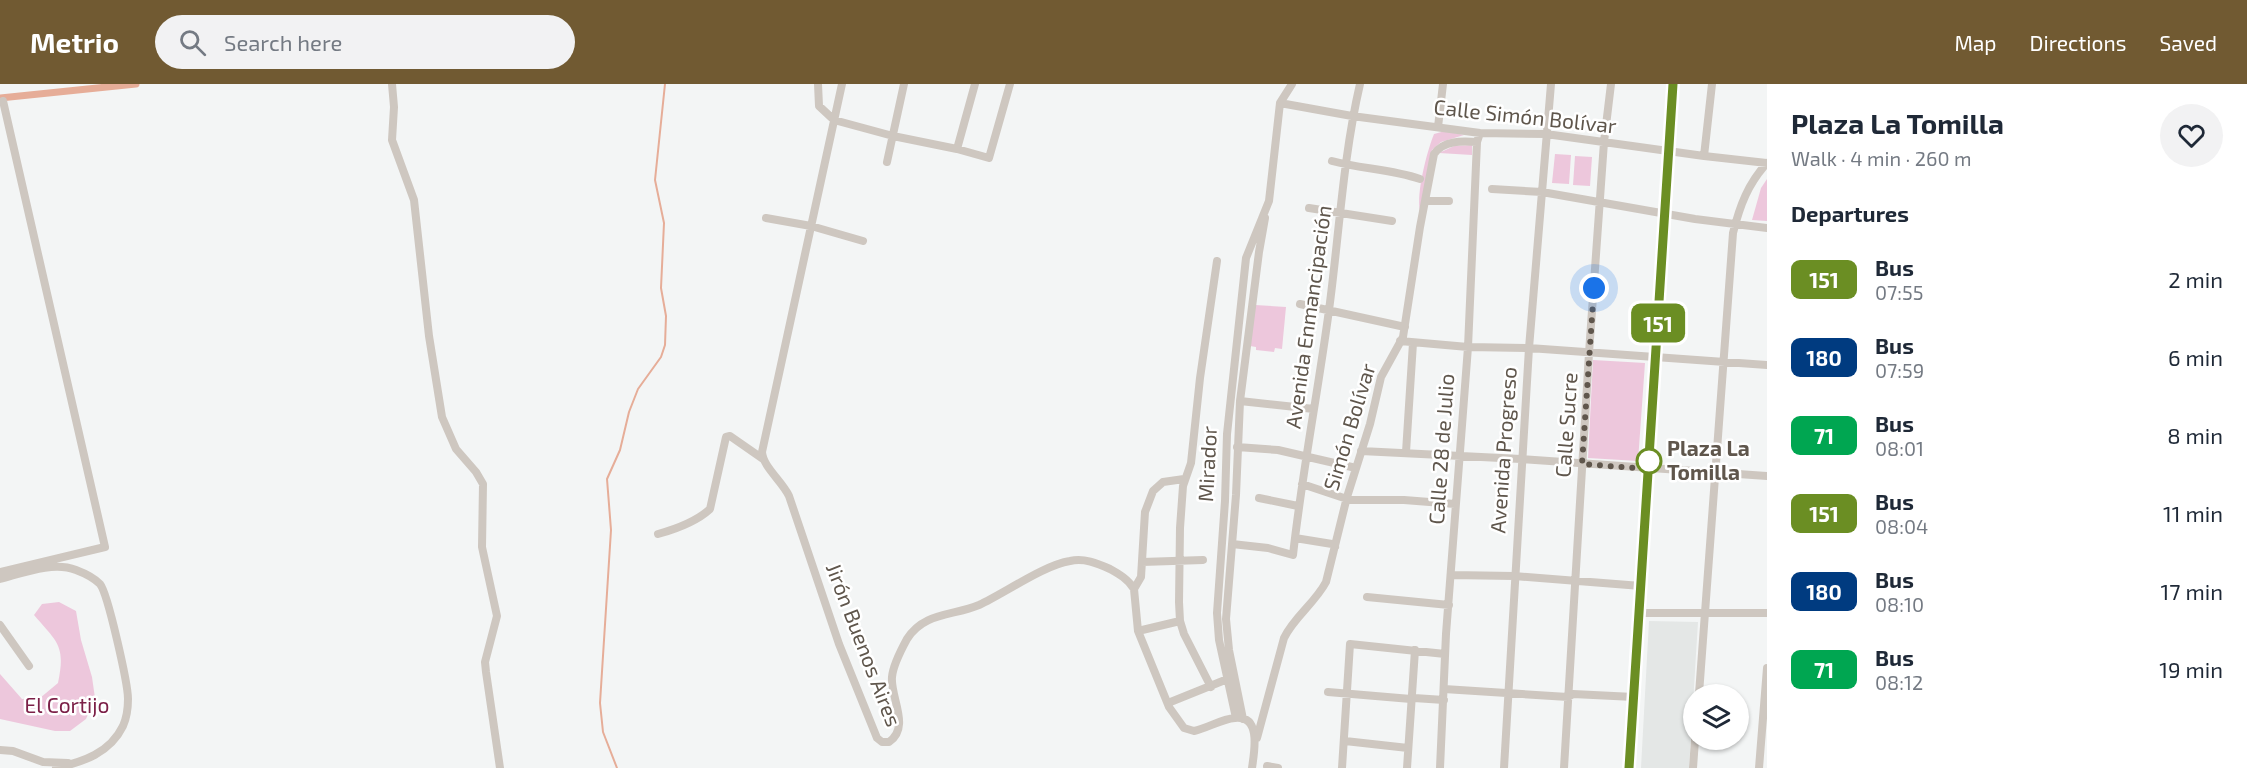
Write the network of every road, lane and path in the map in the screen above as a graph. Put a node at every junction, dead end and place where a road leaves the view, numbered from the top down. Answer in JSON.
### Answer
{"nodes":[{"id":1,"x":392,"y":84,"type":"edge"},
{"id":2,"x":818,"y":84,"type":"edge"},
{"id":3,"x":842,"y":84,"type":"edge"},
{"id":4,"x":904,"y":84,"type":"edge"},
{"id":5,"x":975,"y":84,"type":"edge"},
{"id":6,"x":1010,"y":84,"type":"edge"},
{"id":7,"x":1292,"y":84,"type":"edge"},
{"id":8,"x":1360,"y":84,"type":"edge"},
{"id":9,"x":1443,"y":84,"type":"edge"},
{"id":10,"x":1551,"y":84,"type":"edge"},
{"id":11,"x":1611,"y":84,"type":"edge"},
{"id":12,"x":1673,"y":84,"type":"edge"},
{"id":13,"x":1712,"y":84,"type":"edge"},
{"id":14,"x":3,"y":102,"type":"dead end"},
{"id":15,"x":1280,"y":103,"type":"junction"},
{"id":16,"x":1352,"y":116,"type":"junction"},
{"id":17,"x":834,"y":120,"type":"junction"},
{"id":18,"x":1438,"y":127,"type":"junction"},
{"id":19,"x":1480,"y":133,"type":"junction"},
{"id":20,"x":1546,"y":134,"type":"junction"},
{"id":21,"x":893,"y":136,"type":"junction"},
{"id":22,"x":1478,"y":142,"type":"junction"},
{"id":23,"x":1604,"y":142,"type":"junction"},
{"id":24,"x":957,"y":149,"type":"junction"},
{"id":25,"x":1668,"y":151,"type":"junction"},
{"id":26,"x":1704,"y":156,"type":"junction"},
{"id":27,"x":1332,"y":161,"type":"dead end"},
{"id":28,"x":887,"y":162,"type":"dead end"},
{"id":29,"x":1767,"y":163,"type":"edge"},
{"id":30,"x":1346,"y":165,"type":"junction"},
{"id":31,"x":1420,"y":179,"type":"dead end"},
{"id":32,"x":1492,"y":189,"type":"dead end"},
{"id":33,"x":1542,"y":192,"type":"junction"},
{"id":34,"x":1425,"y":201,"type":"junction"},
{"id":35,"x":1449,"y":201,"type":"dead end"},
{"id":36,"x":1600,"y":203,"type":"junction"},
{"id":37,"x":1309,"y":208,"type":"dead end"},
{"id":38,"x":1664,"y":213,"type":"junction"},
{"id":39,"x":1265,"y":214,"type":"junction"},
{"id":40,"x":1341,"y":214,"type":"junction"},
{"id":41,"x":766,"y":218,"type":"dead end"},
{"id":42,"x":1392,"y":220,"type":"dead end"},
{"id":43,"x":1735,"y":225,"type":"junction"},
{"id":44,"x":811,"y":226,"type":"junction"},
{"id":45,"x":1767,"y":228,"type":"edge"},
{"id":46,"x":862,"y":241,"type":"dead end"},
{"id":47,"x":1217,"y":261,"type":"dead end"},
{"id":48,"x":1300,"y":304,"type":"dead end"},
{"id":49,"x":1329,"y":310,"type":"junction"},
{"id":50,"x":1405,"y":327,"type":"junction"},
{"id":51,"x":1400,"y":341,"type":"junction"},
{"id":52,"x":1413,"y":343,"type":"junction"},
{"id":53,"x":1468,"y":347,"type":"junction"},
{"id":54,"x":1529,"y":348,"type":"junction"},
{"id":55,"x":1589,"y":353,"type":"junction"},
{"id":56,"x":1656,"y":357,"type":"junction"},
{"id":57,"x":1723,"y":362,"type":"junction"},
{"id":58,"x":1767,"y":366,"type":"edge"},
{"id":59,"x":1240,"y":400,"type":"junction"},
{"id":60,"x":1314,"y":409,"type":"junction"},
{"id":61,"x":1237,"y":447,"type":"junction"},
{"id":62,"x":1361,"y":451,"type":"junction"},
{"id":63,"x":1406,"y":452,"type":"junction"},
{"id":64,"x":1459,"y":455,"type":"junction"},
{"id":65,"x":1308,"y":458,"type":"junction"},
{"id":66,"x":763,"y":459,"type":"junction"},
{"id":67,"x":1521,"y":459,"type":"junction"},
{"id":68,"x":1582,"y":464,"type":"junction"},
{"id":69,"x":1356,"y":468,"type":"junction"},
{"id":70,"x":1648,"y":469,"type":"junction"},
{"id":71,"x":1715,"y":473,"type":"junction"},
{"id":72,"x":1767,"y":476,"type":"edge"},
{"id":73,"x":1184,"y":479,"type":"junction"},
{"id":74,"x":1302,"y":484,"type":"junction"},
{"id":75,"x":1347,"y":497,"type":"junction"},
{"id":76,"x":1259,"y":498,"type":"dead end"},
{"id":77,"x":1455,"y":504,"type":"junction"},
{"id":78,"x":1298,"y":506,"type":"junction"},
{"id":79,"x":658,"y":534,"type":"dead end"},
{"id":80,"x":1295,"y":538,"type":"junction"},
{"id":81,"x":1232,"y":544,"type":"junction"},
{"id":82,"x":1335,"y":547,"type":"junction"},
{"id":83,"x":1179,"y":560,"type":"junction"},
{"id":84,"x":1203,"y":560,"type":"dead end"},
{"id":85,"x":1142,"y":562,"type":"junction"},
{"id":86,"x":0,"y":572,"type":"edge"},
{"id":87,"x":1451,"y":575,"type":"junction"},
{"id":88,"x":1514,"y":576,"type":"junction"},
{"id":89,"x":0,"y":579,"type":"edge"},
{"id":90,"x":1575,"y":582,"type":"junction"},
{"id":91,"x":1641,"y":586,"type":"junction"},
{"id":92,"x":1134,"y":589,"type":"junction"},
{"id":93,"x":1367,"y":597,"type":"dead end"},
{"id":94,"x":1449,"y":604,"type":"junction"},
{"id":95,"x":1640,"y":613,"type":"junction"},
{"id":96,"x":1705,"y":613,"type":"junction"},
{"id":97,"x":1767,"y":613,"type":"edge"},
{"id":98,"x":1180,"y":621,"type":"junction"},
{"id":99,"x":0,"y":625,"type":"edge"},
{"id":100,"x":1138,"y":631,"type":"junction"},
{"id":101,"x":1415,"y":650,"type":"junction"},
{"id":102,"x":1445,"y":654,"type":"junction"},
{"id":103,"x":29,"y":666,"type":"dead end"},
{"id":104,"x":1767,"y":668,"type":"edge"},
{"id":105,"x":1231,"y":678,"type":"junction"},
{"id":106,"x":1700,"y":684,"type":"edge"},
{"id":107,"x":1211,"y":687,"type":"junction"},
{"id":108,"x":1444,"y":689,"type":"junction"},
{"id":109,"x":1328,"y":692,"type":"dead end"},
{"id":110,"x":1348,"y":692,"type":"junction"},
{"id":111,"x":1508,"y":693,"type":"junction"},
{"id":112,"x":1568,"y":697,"type":"junction"},
{"id":113,"x":1634,"y":698,"type":"junction"},
{"id":114,"x":1411,"y":699,"type":"junction"},
{"id":115,"x":1444,"y":700,"type":"junction"},
{"id":116,"x":1167,"y":703,"type":"junction"},
{"id":117,"x":1240,"y":718,"type":"junction"},
{"id":118,"x":1345,"y":741,"type":"junction"},
{"id":119,"x":1255,"y":743,"type":"junction"},
{"id":120,"x":1408,"y":748,"type":"junction"},
{"id":121,"x":0,"y":750,"type":"edge"},
{"id":122,"x":1694,"y":750,"type":"edge"},
{"id":123,"x":78,"y":763,"type":"junction"},
{"id":124,"x":1267,"y":766,"type":"dead end"},
{"id":125,"x":56,"y":768,"type":"edge"},
{"id":126,"x":500,"y":768,"type":"edge"},
{"id":127,"x":1252,"y":768,"type":"edge"},
{"id":128,"x":1278,"y":768,"type":"edge"},
{"id":129,"x":1342,"y":768,"type":"edge"},
{"id":130,"x":1407,"y":768,"type":"edge"},
{"id":131,"x":1440,"y":768,"type":"edge"},
{"id":132,"x":1504,"y":768,"type":"edge"},
{"id":133,"x":1564,"y":768,"type":"edge"},
{"id":134,"x":1629,"y":768,"type":"edge"},
{"id":135,"x":1693,"y":768,"type":"edge"},
{"id":136,"x":1759,"y":768,"type":"edge"}],
"edges":[{"from":1,"to":126,"type":"street"},
{"from":2,"to":17,"type":"street"},
{"from":3,"to":17,"type":"street"},
{"from":4,"to":21,"type":"street"},
{"from":5,"to":24,"type":"street"},
{"from":6,"to":24,"type":"street"},
{"from":7,"to":15,"type":"street","name":"Mirador"},
{"from":8,"to":16,"type":"street","name":"Avenida Enmancipación"},
{"from":9,"to":18,"type":"street"},
{"from":10,"to":20,"type":"street","name":"Avenida Progreso"},
{"from":11,"to":23,"type":"street","name":"Calle Sucre"},
{"from":12,"to":25,"type":"main road"},
{"from":13,"to":26,"type":"street"},
{"from":14,"to":86,"type":"street"},
{"from":15,"to":16,"type":"street","name":"Calle Simón Bolívar"},
{"from":15,"to":39,"type":"street","name":"Mirador"},
{"from":16,"to":18,"type":"street","name":"Calle Simón Bolívar"},
{"from":16,"to":30,"type":"street","name":"Avenida Enmancipación"},
{"from":17,"to":21,"type":"street"},
{"from":17,"to":44,"type":"street"},
{"from":18,"to":19,"type":"street","name":"Calle Simón Bolívar"},
{"from":19,"to":20,"type":"street","name":"Calle Simón Bolívar"},
{"from":19,"to":22,"type":"street","name":"Calle 28 de Julio"},
{"from":20,"to":23,"type":"street","name":"Calle Simón Bolívar"},
{"from":20,"to":33,"type":"street","name":"Avenida Progreso"},
{"from":21,"to":24,"type":"street"},
{"from":21,"to":28,"type":"street"},
{"from":22,"to":34,"type":"street","name":"Simón Bolívar"},
{"from":22,"to":53,"type":"street","name":"Calle 28 de Julio"},
{"from":23,"to":25,"type":"street","name":"Calle Simón Bolívar"},
{"from":23,"to":36,"type":"street","name":"Calle Sucre"},
{"from":25,"to":26,"type":"street","name":"Calle Simón Bolívar"},
{"from":25,"to":38,"type":"main road"},
{"from":26,"to":29,"type":"street","name":"Calle Simón Bolívar"},
{"from":27,"to":30,"type":"street"},
{"from":29,"to":43,"type":"street"},
{"from":30,"to":31,"type":"street"},
{"from":30,"to":40,"type":"street","name":"Avenida Enmancipación"},
{"from":32,"to":33,"type":"street"},
{"from":33,"to":36,"type":"street"},
{"from":33,"to":54,"type":"street","name":"Avenida Progreso"},
{"from":34,"to":35,"type":"street"},
{"from":34,"to":50,"type":"street","name":"Simón Bolívar"},
{"from":36,"to":38,"type":"street"},
{"from":36,"to":55,"type":"street","name":"Calle Sucre"},
{"from":37,"to":40,"type":"street"},
{"from":38,"to":43,"type":"street"},
{"from":38,"to":56,"type":"main road"},
{"from":39,"to":59,"type":"street","name":"Mirador"},
{"from":39,"to":105,"type":"street","name":"Mirador"},
{"from":40,"to":42,"type":"street"},
{"from":40,"to":49,"type":"street","name":"Avenida Enmancipación"},
{"from":41,"to":44,"type":"street"},
{"from":43,"to":45,"type":"street"},
{"from":43,"to":57,"type":"street"},
{"from":44,"to":46,"type":"street"},
{"from":44,"to":66,"type":"street"},
{"from":47,"to":73,"type":"street"},
{"from":48,"to":49,"type":"street"},
{"from":49,"to":50,"type":"street"},
{"from":49,"to":60,"type":"street","name":"Avenida Enmancipación"},
{"from":50,"to":51,"type":"street","name":"Simón Bolívar"},
{"from":51,"to":52,"type":"street"},
{"from":51,"to":62,"type":"street","name":"Simón Bolívar"},
{"from":52,"to":53,"type":"street"},
{"from":52,"to":63,"type":"street"},
{"from":53,"to":54,"type":"street"},
{"from":53,"to":64,"type":"street","name":"Calle 28 de Julio"},
{"from":54,"to":55,"type":"street"},
{"from":54,"to":67,"type":"street","name":"Avenida Progreso"},
{"from":55,"to":56,"type":"street"},
{"from":55,"to":68,"type":"street","name":"Calle Sucre"},
{"from":56,"to":57,"type":"street"},
{"from":56,"to":70,"type":"main road"},
{"from":57,"to":58,"type":"street"},
{"from":57,"to":71,"type":"street"},
{"from":59,"to":60,"type":"street"},
{"from":59,"to":61,"type":"street","name":"Mirador"},
{"from":60,"to":65,"type":"street","name":"Avenida Enmancipación"},
{"from":61,"to":65,"type":"street"},
{"from":61,"to":81,"type":"street","name":"Mirador"},
{"from":62,"to":63,"type":"street"},
{"from":62,"to":69,"type":"street","name":"Simón Bolívar"},
{"from":63,"to":64,"type":"street"},
{"from":64,"to":67,"type":"street"},
{"from":64,"to":77,"type":"street","name":"Calle 28 de Julio"},
{"from":65,"to":69,"type":"street"},
{"from":65,"to":74,"type":"street","name":"Avenida Enmancipación"},
{"from":66,"to":79,"type":"street"},
{"from":66,"to":92,"type":"street","name":"Jirón Buenos Aires"},
{"from":67,"to":68,"type":"street"},
{"from":67,"to":88,"type":"street","name":"Avenida Progreso"},
{"from":68,"to":70,"type":"street"},
{"from":68,"to":90,"type":"street","name":"Calle Sucre"},
{"from":69,"to":75,"type":"street","name":"Simón Bolívar"},
{"from":70,"to":71,"type":"street"},
{"from":70,"to":91,"type":"main road"},
{"from":71,"to":72,"type":"street"},
{"from":71,"to":96,"type":"street"},
{"from":73,"to":83,"type":"street"},
{"from":73,"to":85,"type":"street"},
{"from":74,"to":75,"type":"street"},
{"from":74,"to":78,"type":"street","name":"Avenida Enmancipación"},
{"from":75,"to":77,"type":"street"},
{"from":75,"to":82,"type":"street","name":"Simón Bolívar"},
{"from":76,"to":78,"type":"street"},
{"from":77,"to":87,"type":"street","name":"Calle 28 de Julio"},
{"from":78,"to":80,"type":"street","name":"Avenida Enmancipación"},
{"from":80,"to":81,"type":"street","name":"Avenida Enmancipación"},
{"from":80,"to":82,"type":"street"},
{"from":81,"to":105,"type":"street","name":"Mirador"},
{"from":82,"to":119,"type":"street","name":"Simón Bolívar"},
{"from":83,"to":84,"type":"street"},
{"from":83,"to":85,"type":"street"},
{"from":83,"to":98,"type":"street"},
{"from":85,"to":92,"type":"street"},
{"from":87,"to":88,"type":"street"},
{"from":87,"to":94,"type":"street","name":"Calle 28 de Julio"},
{"from":88,"to":90,"type":"street"},
{"from":88,"to":111,"type":"street","name":"Avenida Progreso"},
{"from":89,"to":123,"type":"street"},
{"from":90,"to":91,"type":"street"},
{"from":90,"to":112,"type":"street","name":"Calle Sucre"},
{"from":91,"to":95,"type":"main road"},
{"from":92,"to":100,"type":"street"},
{"from":93,"to":94,"type":"street"},
{"from":94,"to":102,"type":"street","name":"Calle 28 de Julio"},
{"from":95,"to":96,"type":"street"},
{"from":95,"to":113,"type":"main road"},
{"from":96,"to":97,"type":"street"},
{"from":96,"to":106,"type":"street"},
{"from":98,"to":100,"type":"street"},
{"from":98,"to":107,"type":"street"},
{"from":99,"to":103,"type":"street"},
{"from":100,"to":116,"type":"street"},
{"from":101,"to":102,"type":"street"},
{"from":101,"to":110,"type":"street"},
{"from":101,"to":114,"type":"street"},
{"from":102,"to":108,"type":"street","name":"Calle 28 de Julio"},
{"from":104,"to":136,"type":"street"},
{"from":105,"to":107,"type":"street"},
{"from":105,"to":117,"type":"street","name":"Mirador"},
{"from":107,"to":116,"type":"street"},
{"from":108,"to":111,"type":"street"},
{"from":108,"to":115,"type":"street","name":"Calle 28 de Julio"},
{"from":109,"to":110,"type":"street"},
{"from":110,"to":114,"type":"street"},
{"from":110,"to":118,"type":"street"},
{"from":111,"to":112,"type":"street"},
{"from":111,"to":132,"type":"street","name":"Avenida Progreso"},
{"from":112,"to":113,"type":"street"},
{"from":112,"to":133,"type":"street","name":"Calle Sucre"},
{"from":113,"to":134,"type":"main road"},
{"from":114,"to":115,"type":"street"},
{"from":114,"to":120,"type":"street"},
{"from":115,"to":131,"type":"street","name":"Calle 28 de Julio"},
{"from":116,"to":117,"type":"street"},
{"from":117,"to":119,"type":"street"},
{"from":118,"to":120,"type":"street"},
{"from":118,"to":129,"type":"street"},
{"from":119,"to":127,"type":"street"},
{"from":120,"to":130,"type":"street"},
{"from":121,"to":123,"type":"street"},
{"from":122,"to":135,"type":"street"},
{"from":123,"to":125,"type":"street"},
{"from":124,"to":128,"type":"street"}]}
